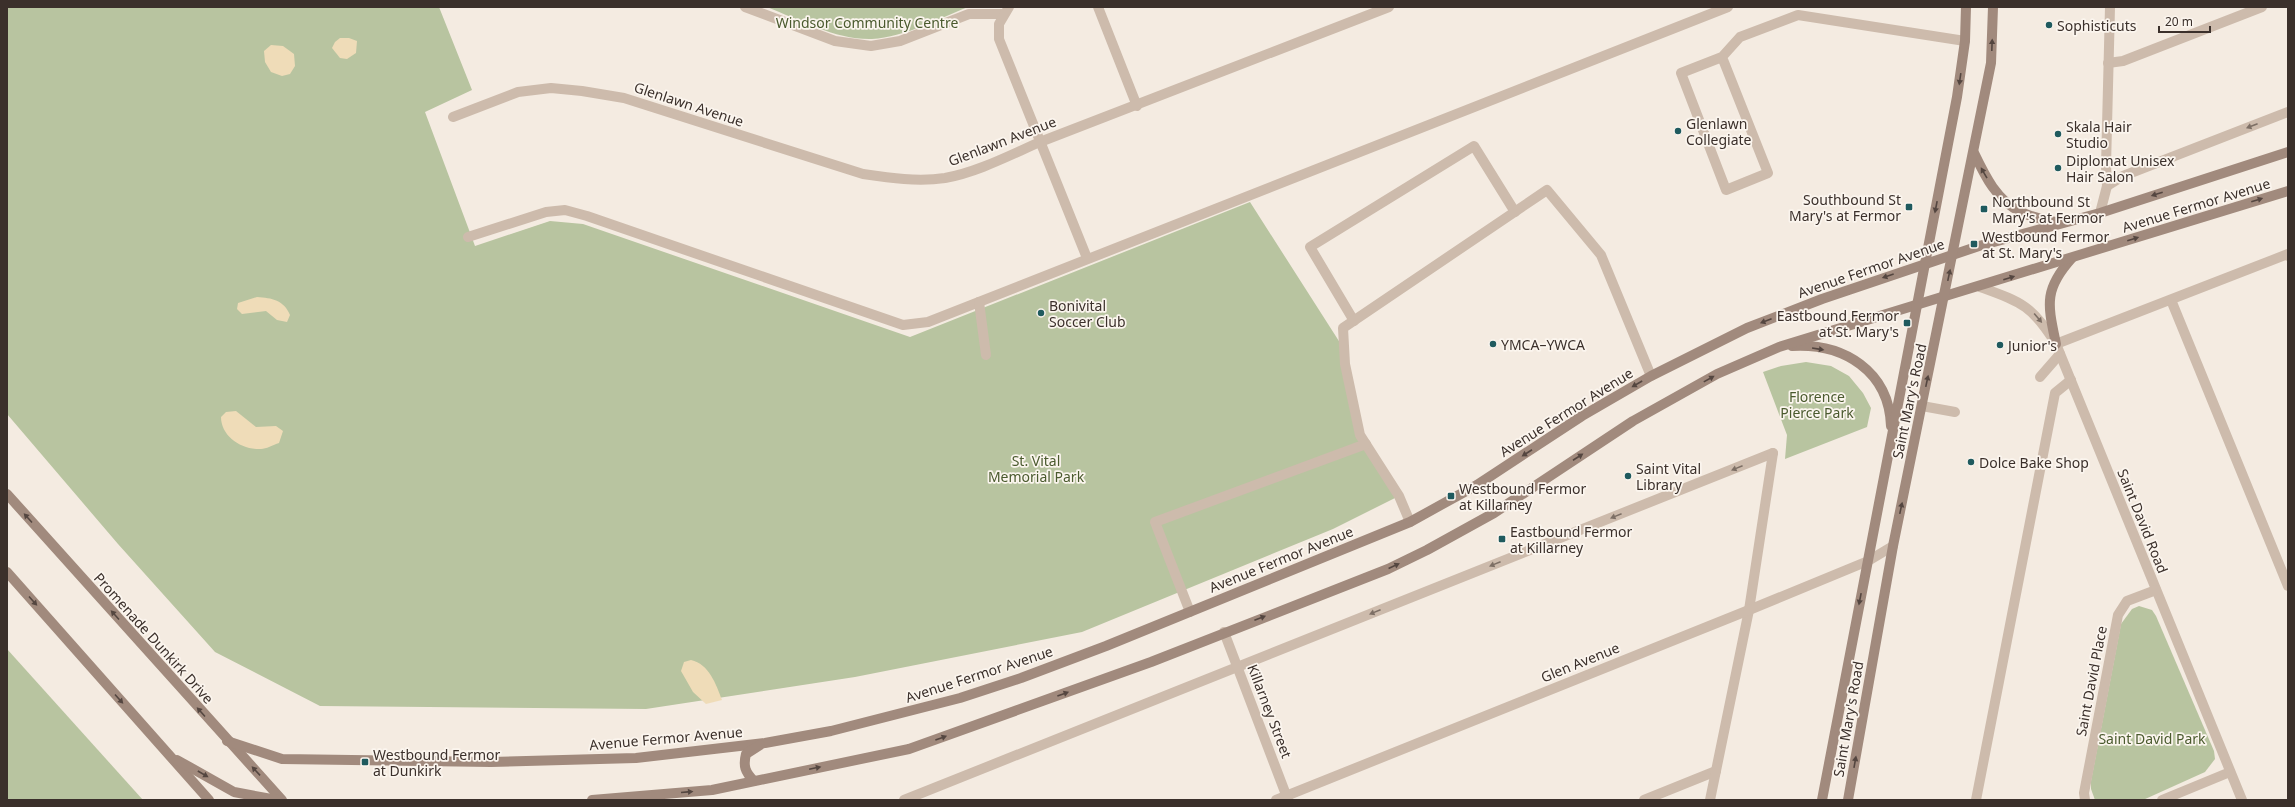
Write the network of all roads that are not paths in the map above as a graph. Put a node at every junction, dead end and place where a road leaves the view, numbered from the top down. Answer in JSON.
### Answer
{"nodes":[{"id":1,"x":745,"y":7,"type":"edge"},
{"id":2,"x":1098,"y":7,"type":"edge"},
{"id":3,"x":1389,"y":7,"type":"edge"},
{"id":4,"x":1728,"y":7,"type":"edge"},
{"id":5,"x":1966,"y":7,"type":"edge"},
{"id":6,"x":1993,"y":7,"type":"edge"},
{"id":7,"x":2110,"y":7,"type":"edge"},
{"id":8,"x":2262,"y":7,"type":"edge"},
{"id":9,"x":1006,"y":10,"type":"edge"},
{"id":10,"x":1965,"y":40,"type":"junction"},
{"id":11,"x":1722,"y":57,"type":"junction"},
{"id":12,"x":2108,"y":63,"type":"junction"},
{"id":13,"x":1137,"y":106,"type":"junction"},
{"id":14,"x":2288,"y":112,"type":"edge"},
{"id":15,"x":453,"y":117,"type":"dead end"},
{"id":16,"x":1040,"y":142,"type":"junction"},
{"id":17,"x":2288,"y":152,"type":"edge"},
{"id":18,"x":1974,"y":153,"type":"junction"},
{"id":19,"x":2107,"y":186,"type":"junction"},
{"id":20,"x":2288,"y":191,"type":"edge"},
{"id":21,"x":1515,"y":212,"type":"junction"},
{"id":22,"x":2100,"y":212,"type":"junction"},
{"id":23,"x":2060,"y":224,"type":"junction"},
{"id":24,"x":468,"y":237,"type":"dead end"},
{"id":25,"x":1954,"y":254,"type":"junction"},
{"id":26,"x":2288,"y":255,"type":"edge"},
{"id":27,"x":2073,"y":257,"type":"junction"},
{"id":28,"x":1087,"y":258,"type":"junction"},
{"id":29,"x":1925,"y":264,"type":"junction"},
{"id":30,"x":1980,"y":287,"type":"junction"},
{"id":31,"x":1945,"y":296,"type":"junction"},
{"id":32,"x":2171,"y":300,"type":"junction"},
{"id":33,"x":979,"y":302,"type":"junction"},
{"id":34,"x":1918,"y":306,"type":"junction"},
{"id":35,"x":1354,"y":321,"type":"junction"},
{"id":36,"x":1779,"y":347,"type":"junction"},
{"id":37,"x":2058,"y":349,"type":"junction"},
{"id":38,"x":986,"y":356,"type":"dead end"},
{"id":39,"x":1651,"y":376,"type":"junction"},
{"id":40,"x":2040,"y":377,"type":"dead end"},
{"id":41,"x":2071,"y":380,"type":"junction"},
{"id":42,"x":1922,"y":406,"type":"junction"},
{"id":43,"x":1955,"y":412,"type":"dead end"},
{"id":44,"x":1892,"y":438,"type":"junction"},
{"id":45,"x":1366,"y":444,"type":"junction"},
{"id":46,"x":7,"y":494,"type":"edge"},
{"id":47,"x":1410,"y":522,"type":"junction"},
{"id":48,"x":1893,"y":546,"type":"junction"},
{"id":49,"x":1868,"y":561,"type":"junction"},
{"id":50,"x":7,"y":572,"type":"edge"},
{"id":51,"x":2288,"y":586,"type":"edge"},
{"id":52,"x":2156,"y":590,"type":"junction"},
{"id":53,"x":1749,"y":610,"type":"junction"},
{"id":54,"x":1190,"y":612,"type":"junction"},
{"id":55,"x":1224,"y":632,"type":"junction"},
{"id":56,"x":1238,"y":667,"type":"junction"},
{"id":57,"x":227,"y":741,"type":"junction"},
{"id":58,"x":765,"y":743,"type":"junction"},
{"id":59,"x":169,"y":755,"type":"junction"},
{"id":60,"x":1716,"y":771,"type":"junction"},
{"id":61,"x":2230,"y":772,"type":"junction"},
{"id":62,"x":754,"y":781,"type":"junction"},
{"id":63,"x":1288,"y":798,"type":"edge"},
{"id":64,"x":209,"y":800,"type":"edge"},
{"id":65,"x":277,"y":800,"type":"edge"},
{"id":66,"x":282,"y":800,"type":"edge"},
{"id":67,"x":592,"y":800,"type":"edge"},
{"id":68,"x":904,"y":800,"type":"edge"},
{"id":69,"x":1276,"y":800,"type":"edge"},
{"id":70,"x":1644,"y":800,"type":"edge"},
{"id":71,"x":1710,"y":800,"type":"edge"},
{"id":72,"x":1822,"y":800,"type":"edge"},
{"id":73,"x":1848,"y":800,"type":"edge"},
{"id":74,"x":1976,"y":800,"type":"edge"},
{"id":75,"x":2085,"y":800,"type":"edge"},
{"id":76,"x":2162,"y":800,"type":"edge"},
{"id":77,"x":2242,"y":800,"type":"edge"}],
"edges":[{"from":1,"to":9,"type":"street"},
{"from":2,"to":13,"type":"street"},
{"from":3,"to":13,"type":"street","name":"Glenlawn Avenue"},
{"from":4,"to":28,"type":"street"},
{"from":5,"to":10,"type":"main road","name":"Saint Mary's Road"},
{"from":18,"to":6,"type":"main road","name":"Saint Mary's Road","one_way":true},
{"from":7,"to":12,"type":"street"},
{"from":8,"to":12,"type":"street"},
{"from":9,"to":16,"type":"street"},
{"from":10,"to":11,"type":"street"},
{"from":10,"to":29,"type":"main road","name":"Saint Mary's Road","one_way":true},
{"from":11,"to":11,"type":"street"},
{"from":12,"to":19,"type":"street"},
{"from":13,"to":16,"type":"street","name":"Glenlawn Avenue"},
{"from":14,"to":19,"type":"street","one_way":true},
{"from":15,"to":16,"type":"street","name":"Glenlawn Avenue"},
{"from":16,"to":28,"type":"street"},
{"from":17,"to":22,"type":"main road","name":"Avenue Fermor Avenue","one_way":true},
{"from":23,"to":18,"type":"main road","one_way":true},
{"from":18,"to":25,"type":"main road","name":"Saint Mary's Road"},
{"from":19,"to":22,"type":"street"},
{"from":27,"to":20,"type":"main road","name":"Avenue Fermor Avenue","one_way":true},
{"from":21,"to":35,"type":"street"},
{"from":21,"to":35,"type":"street"},
{"from":21,"to":39,"type":"street"},
{"from":22,"to":23,"type":"main road","name":"Avenue Fermor Avenue"},
{"from":23,"to":25,"type":"main road","name":"Avenue Fermor Avenue"},
{"from":24,"to":33,"type":"street"},
{"from":25,"to":29,"type":"main road","name":"Avenue Fermor Avenue"},
{"from":31,"to":25,"type":"main road","name":"Saint Mary's Road","one_way":true},
{"from":26,"to":32,"type":"street"},
{"from":30,"to":27,"type":"main road","name":"Avenue Fermor Avenue","one_way":true},
{"from":27,"to":37,"type":"main road"},
{"from":28,"to":33,"type":"street"},
{"from":29,"to":34,"type":"main road","name":"Saint Mary's Road"},
{"from":29,"to":39,"type":"main road","name":"Avenue Fermor Avenue","one_way":true},
{"from":30,"to":31,"type":"main road","name":"Avenue Fermor Avenue"},
{"from":30,"to":37,"type":"street","name":"Saint David Road","one_way":true},
{"from":31,"to":34,"type":"main road","name":"Avenue Fermor Avenue"},
{"from":42,"to":31,"type":"main road","name":"Saint Mary's Road","one_way":true},
{"from":32,"to":37,"type":"street"},
{"from":32,"to":51,"type":"street"},
{"from":33,"to":38,"type":"street"},
{"from":34,"to":36,"type":"main road","name":"Avenue Fermor Avenue"},
{"from":34,"to":44,"type":"main road","name":"Saint Mary's Road"},
{"from":35,"to":45,"type":"street"},
{"from":36,"to":44,"type":"main road","one_way":true},
{"from":55,"to":36,"type":"main road","name":"Avenue Fermor Avenue","one_way":true},
{"from":37,"to":40,"type":"street"},
{"from":37,"to":41,"type":"street","name":"Saint David Road"},
{"from":39,"to":47,"type":"main road","name":"Avenue Fermor Avenue","one_way":true},
{"from":41,"to":52,"type":"street","name":"Saint David Road"},
{"from":41,"to":74,"type":"street"},
{"from":42,"to":43,"type":"street"},
{"from":48,"to":42,"type":"main road","name":"Saint Mary's Road","one_way":true},
{"from":44,"to":49,"type":"main road","name":"Saint Mary's Road"},
{"from":45,"to":47,"type":"street"},
{"from":45,"to":54,"type":"street"},
{"from":57,"to":46,"type":"main road","name":"Promenade Dunkirk Drive","one_way":true},
{"from":47,"to":54,"type":"main road","name":"Avenue Fermor Avenue"},
{"from":48,"to":49,"type":"street","name":"Glen Avenue"},
{"from":73,"to":48,"type":"main road","name":"Saint Mary's Road","one_way":true},
{"from":49,"to":53,"type":"street","name":"Glen Avenue"},
{"from":49,"to":72,"type":"main road","name":"Saint Mary's Road","one_way":true},
{"from":50,"to":59,"type":"main road","one_way":true},
{"from":52,"to":61,"type":"street","name":"Saint David Road"},
{"from":52,"to":75,"type":"street","name":"Saint David Place"},
{"from":53,"to":56,"type":"street","one_way":true},
{"from":53,"to":60,"type":"street"},
{"from":53,"to":63,"type":"street","name":"Glen Avenue"},
{"from":54,"to":58,"type":"main road","name":"Avenue Fermor Avenue"},
{"from":55,"to":56,"type":"street","name":"Killarney Street"},
{"from":62,"to":55,"type":"main road","name":"Avenue Fermor Avenue","one_way":true},
{"from":56,"to":63,"type":"street","name":"Killarney Street"},
{"from":56,"to":68,"type":"street"},
{"from":57,"to":58,"type":"main road","name":"Avenue Fermor Avenue"},
{"from":66,"to":57,"type":"main road","name":"Promenade Dunkirk Drive","one_way":true},
{"from":58,"to":62,"type":"main road"},
{"from":59,"to":64,"type":"main road"},
{"from":59,"to":65,"type":"main road","one_way":true},
{"from":60,"to":70,"type":"street"},
{"from":60,"to":71,"type":"street"},
{"from":61,"to":76,"type":"street"},
{"from":61,"to":77,"type":"street","name":"Saint David Road"},
{"from":67,"to":62,"type":"main road","name":"Avenue Fermor Avenue","one_way":true},
{"from":63,"to":69,"type":"street","name":"Glen Avenue"}]}
